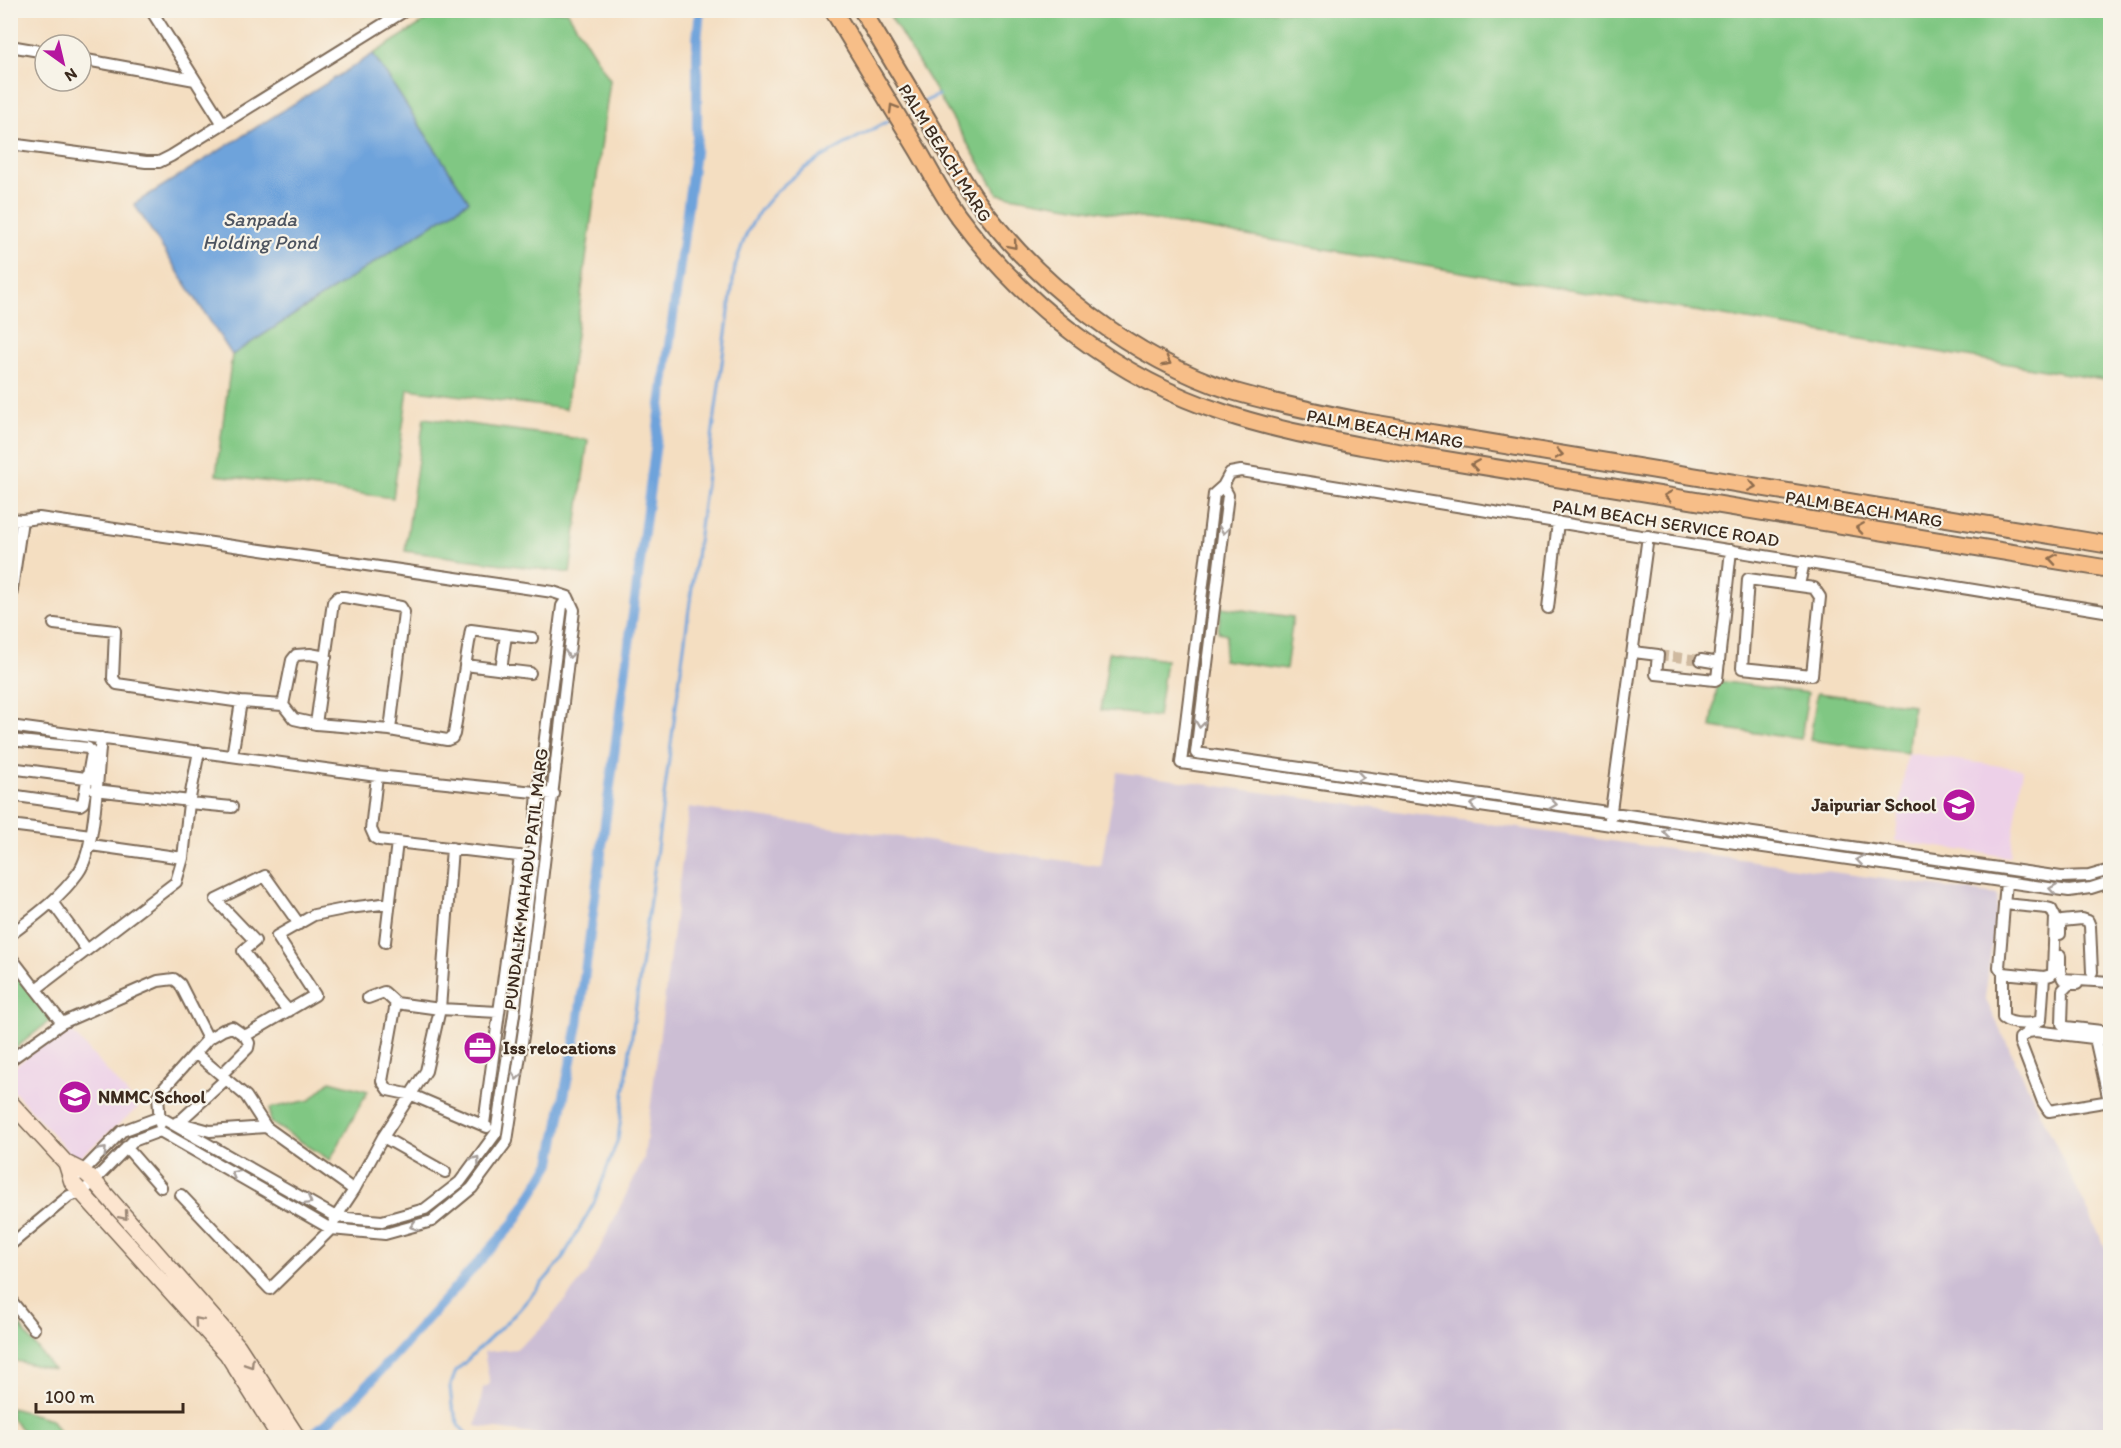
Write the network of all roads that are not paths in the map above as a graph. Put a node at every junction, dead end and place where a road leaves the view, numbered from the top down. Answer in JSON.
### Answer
{"nodes":[{"id":1,"x":151,"y":10,"type":"edge"},
{"id":2,"x":406,"y":10,"type":"edge"},
{"id":3,"x":833,"y":10,"type":"edge"},
{"id":4,"x":862,"y":10,"type":"edge"},
{"id":5,"x":10,"y":46,"type":"edge"},
{"id":6,"x":33,"y":50,"type":"edge"},
{"id":7,"x":93,"y":61,"type":"edge"},
{"id":8,"x":195,"y":80,"type":"junction"},
{"id":9,"x":223,"y":124,"type":"junction"},
{"id":10,"x":10,"y":144,"type":"edge"},
{"id":11,"x":1223,"y":486,"type":"junction"},
{"id":12,"x":16,"y":520,"type":"edge"},
{"id":13,"x":1558,"y":522,"type":"junction"},
{"id":14,"x":1648,"y":536,"type":"junction"},
{"id":15,"x":2110,"y":544,"type":"edge"},
{"id":16,"x":1731,"y":550,"type":"junction"},
{"id":17,"x":1804,"y":562,"type":"junction"},
{"id":18,"x":2110,"y":569,"type":"edge"},
{"id":19,"x":1799,"y":585,"type":"junction"},
{"id":20,"x":568,"y":597,"type":"junction"},
{"id":21,"x":10,"y":603,"type":"edge"},
{"id":22,"x":1548,"y":608,"type":"dead end"},
{"id":23,"x":2110,"y":612,"type":"edge"},
{"id":24,"x":54,"y":624,"type":"dead end"},
{"id":25,"x":506,"y":634,"type":"junction"},
{"id":26,"x":532,"y":638,"type":"dead end"},
{"id":27,"x":1634,"y":652,"type":"junction"},
{"id":28,"x":326,"y":657,"type":"junction"},
{"id":29,"x":1701,"y":660,"type":"tunnel mouth"},
{"id":30,"x":1719,"y":663,"type":"junction"},
{"id":31,"x":465,"y":665,"type":"junction"},
{"id":32,"x":501,"y":670,"type":"junction"},
{"id":33,"x":530,"y":674,"type":"dead end"},
{"id":34,"x":241,"y":702,"type":"junction"},
{"id":35,"x":283,"y":705,"type":"junction"},
{"id":36,"x":316,"y":724,"type":"junction"},
{"id":37,"x":10,"y":726,"type":"edge"},
{"id":38,"x":390,"y":730,"type":"junction"},
{"id":39,"x":101,"y":738,"type":"junction"},
{"id":40,"x":10,"y":740,"type":"edge"},
{"id":41,"x":199,"y":751,"type":"junction"},
{"id":42,"x":1196,"y":753,"type":"junction"},
{"id":43,"x":232,"y":756,"type":"junction"},
{"id":44,"x":1181,"y":763,"type":"junction"},
{"id":45,"x":10,"y":768,"type":"edge"},
{"id":46,"x":376,"y":776,"type":"junction"},
{"id":47,"x":93,"y":782,"type":"junction"},
{"id":48,"x":538,"y":792,"type":"junction"},
{"id":49,"x":554,"y":794,"type":"junction"},
{"id":50,"x":10,"y":795,"type":"edge"},
{"id":51,"x":189,"y":802,"type":"junction"},
{"id":52,"x":232,"y":807,"type":"dead end"},
{"id":53,"x":1610,"y":818,"type":"junction"},
{"id":54,"x":10,"y":825,"type":"edge"},
{"id":55,"x":91,"y":840,"type":"junction"},
{"id":56,"x":397,"y":842,"type":"junction"},
{"id":57,"x":452,"y":848,"type":"junction"},
{"id":58,"x":520,"y":856,"type":"junction"},
{"id":59,"x":183,"y":858,"type":"junction"},
{"id":60,"x":533,"y":858,"type":"junction"},
{"id":61,"x":545,"y":859,"type":"junction"},
{"id":62,"x":2110,"y":870,"type":"edge"},
{"id":63,"x":2006,"y":882,"type":"junction"},
{"id":64,"x":2110,"y":882,"type":"edge"},
{"id":65,"x":52,"y":902,"type":"junction"},
{"id":66,"x":390,"y":903,"type":"junction"},
{"id":67,"x":2004,"y":904,"type":"junction"},
{"id":68,"x":299,"y":924,"type":"junction"},
{"id":69,"x":10,"y":934,"type":"edge"},
{"id":70,"x":385,"y":942,"type":"dead end"},
{"id":71,"x":87,"y":950,"type":"junction"},
{"id":72,"x":10,"y":956,"type":"edge"},
{"id":73,"x":2092,"y":972,"type":"dead end"},
{"id":74,"x":2003,"y":973,"type":"junction"},
{"id":75,"x":2043,"y":977,"type":"junction"},
{"id":76,"x":2110,"y":983,"type":"edge"},
{"id":77,"x":36,"y":989,"type":"junction"},
{"id":78,"x":368,"y":998,"type":"dead end"},
{"id":79,"x":396,"y":1003,"type":"junction"},
{"id":80,"x":440,"y":1010,"type":"junction"},
{"id":81,"x":289,"y":1011,"type":"junction"},
{"id":82,"x":498,"y":1012,"type":"junction"},
{"id":83,"x":62,"y":1023,"type":"junction"},
{"id":84,"x":2110,"y":1032,"type":"edge"},
{"id":85,"x":245,"y":1036,"type":"junction"},
{"id":86,"x":2095,"y":1038,"type":"junction"},
{"id":87,"x":208,"y":1039,"type":"junction"},
{"id":88,"x":2110,"y":1040,"type":"edge"},
{"id":89,"x":195,"y":1053,"type":"junction"},
{"id":90,"x":10,"y":1060,"type":"edge"},
{"id":91,"x":2106,"y":1063,"type":"edge"},
{"id":92,"x":224,"y":1077,"type":"junction"},
{"id":93,"x":412,"y":1095,"type":"junction"},
{"id":94,"x":2110,"y":1101,"type":"edge"},
{"id":95,"x":10,"y":1102,"type":"edge"},
{"id":96,"x":160,"y":1117,"type":"junction"},
{"id":97,"x":178,"y":1122,"type":"junction"},
{"id":98,"x":484,"y":1124,"type":"junction"},
{"id":99,"x":266,"y":1127,"type":"junction"},
{"id":100,"x":160,"y":1131,"type":"junction"},
{"id":101,"x":496,"y":1133,"type":"junction"},
{"id":102,"x":383,"y":1137,"type":"junction"},
{"id":103,"x":507,"y":1141,"type":"junction"},
{"id":104,"x":126,"y":1147,"type":"junction"},
{"id":105,"x":445,"y":1172,"type":"dead end"},
{"id":106,"x":80,"y":1185,"type":"junction"},
{"id":107,"x":161,"y":1187,"type":"dead end"},
{"id":108,"x":354,"y":1190,"type":"junction"},
{"id":109,"x":181,"y":1195,"type":"dead end"},
{"id":110,"x":336,"y":1217,"type":"junction"},
{"id":111,"x":331,"y":1229,"type":"junction"},
{"id":112,"x":10,"y":1245,"type":"edge"},
{"id":113,"x":10,"y":1299,"type":"edge"},
{"id":114,"x":34,"y":1329,"type":"dead end"},
{"id":115,"x":274,"y":1415,"type":"junction"},
{"id":116,"x":280,"y":1437,"type":"edge"},
{"id":117,"x":298,"y":1437,"type":"edge"}],
"edges":[{"from":1,"to":8,"type":"street"},
{"from":2,"to":9,"type":"street"},
{"from":18,"to":3,"type":"main road","name":"PALM BEACH MARG","one_way":true},
{"from":4,"to":15,"type":"main road","name":"PALM BEACH MARG","one_way":true},
{"from":5,"to":6,"type":"street"},
{"from":7,"to":8,"type":"street"},
{"from":8,"to":9,"type":"street"},
{"from":9,"to":10,"type":"street"},
{"from":11,"to":13,"type":"street","name":"PALM BEACH SERVICE ROAD"},
{"from":11,"to":42,"type":"street","one_way":true},
{"from":11,"to":44,"type":"street"},
{"from":12,"to":20,"type":"street"},
{"from":12,"to":21,"type":"street"},
{"from":13,"to":14,"type":"street","name":"PALM BEACH SERVICE ROAD"},
{"from":13,"to":22,"type":"street"},
{"from":14,"to":16,"type":"street","name":"PALM BEACH SERVICE ROAD"},
{"from":14,"to":27,"type":"street"},
{"from":16,"to":17,"type":"street","name":"PALM BEACH SERVICE ROAD"},
{"from":16,"to":30,"type":"street"},
{"from":17,"to":19,"type":"street"},
{"from":17,"to":23,"type":"street","name":"PALM BEACH SERVICE ROAD"},
{"from":19,"to":19,"type":"street"},
{"from":20,"to":48,"type":"street","name":"PUNDALIK MAHADU PATIL MARG"},
{"from":20,"to":49,"type":"street","name":"PUNDALIK MAHADU PATIL MARG","one_way":true},
{"from":24,"to":34,"type":"street"},
{"from":25,"to":26,"type":"street"},
{"from":25,"to":31,"type":"street"},
{"from":25,"to":32,"type":"street"},
{"from":27,"to":30,"type":"street"},
{"from":27,"to":53,"type":"street"},
{"from":28,"to":35,"type":"street"},
{"from":28,"to":36,"type":"street"},
{"from":28,"to":38,"type":"street"},
{"from":29,"to":30,"type":"street"},
{"from":31,"to":32,"type":"street"},
{"from":31,"to":38,"type":"street"},
{"from":32,"to":33,"type":"street"},
{"from":34,"to":35,"type":"street"},
{"from":34,"to":43,"type":"street"},
{"from":35,"to":36,"type":"street"},
{"from":36,"to":38,"type":"street"},
{"from":37,"to":39,"type":"street"},
{"from":39,"to":41,"type":"street"},
{"from":39,"to":47,"type":"street"},
{"from":40,"to":47,"type":"street"},
{"from":41,"to":43,"type":"street"},
{"from":41,"to":51,"type":"street"},
{"from":42,"to":44,"type":"street"},
{"from":42,"to":53,"type":"street","one_way":true},
{"from":43,"to":46,"type":"street"},
{"from":53,"to":44,"type":"street","one_way":true},
{"from":45,"to":47,"type":"street"},
{"from":46,"to":48,"type":"street"},
{"from":46,"to":56,"type":"street"},
{"from":47,"to":50,"type":"street"},
{"from":47,"to":51,"type":"street"},
{"from":47,"to":55,"type":"street"},
{"from":48,"to":49,"type":"street"},
{"from":48,"to":60,"type":"street","name":"PUNDALIK MAHADU PATIL MARG"},
{"from":49,"to":61,"type":"street","name":"PUNDALIK MAHADU PATIL MARG"},
{"from":51,"to":52,"type":"street"},
{"from":51,"to":59,"type":"street"},
{"from":53,"to":62,"type":"street"},
{"from":63,"to":53,"type":"street","one_way":true},
{"from":54,"to":55,"type":"street"},
{"from":55,"to":59,"type":"street"},
{"from":55,"to":65,"type":"street"},
{"from":56,"to":57,"type":"street"},
{"from":56,"to":66,"type":"street"},
{"from":57,"to":58,"type":"street"},
{"from":57,"to":80,"type":"street"},
{"from":58,"to":60,"type":"street"},
{"from":58,"to":82,"type":"street"},
{"from":59,"to":71,"type":"street"},
{"from":60,"to":61,"type":"street"},
{"from":60,"to":101,"type":"street","name":"PUNDALIK MAHADU PATIL MARG"},
{"from":61,"to":103,"type":"street","name":"PUNDALIK MAHADU PATIL MARG","one_way":true},
{"from":64,"to":63,"type":"street","one_way":true},
{"from":63,"to":67,"type":"street"},
{"from":65,"to":69,"type":"street"},
{"from":65,"to":71,"type":"street"},
{"from":66,"to":68,"type":"street"},
{"from":66,"to":70,"type":"street"},
{"from":67,"to":74,"type":"street"},
{"from":67,"to":75,"type":"street"},
{"from":68,"to":81,"type":"street"},
{"from":68,"to":81,"type":"street"},
{"from":71,"to":77,"type":"street"},
{"from":72,"to":77,"type":"street"},
{"from":73,"to":76,"type":"street"},
{"from":74,"to":75,"type":"street"},
{"from":74,"to":75,"type":"street"},
{"from":76,"to":84,"type":"street"},
{"from":77,"to":83,"type":"street"},
{"from":78,"to":79,"type":"street"},
{"from":79,"to":80,"type":"street"},
{"from":79,"to":93,"type":"street"},
{"from":80,"to":82,"type":"street"},
{"from":80,"to":93,"type":"street"},
{"from":81,"to":85,"type":"street"},
{"from":82,"to":98,"type":"street"},
{"from":83,"to":87,"type":"street"},
{"from":83,"to":90,"type":"street"},
{"from":85,"to":87,"type":"street"},
{"from":85,"to":92,"type":"street"},
{"from":86,"to":88,"type":"street"},
{"from":86,"to":91,"type":"street"},
{"from":86,"to":94,"type":"street"},
{"from":87,"to":89,"type":"street"},
{"from":89,"to":92,"type":"street"},
{"from":89,"to":96,"type":"street"},
{"from":91,"to":94,"type":"street"},
{"from":92,"to":97,"type":"street"},
{"from":92,"to":99,"type":"street"},
{"from":93,"to":98,"type":"street"},
{"from":93,"to":102,"type":"street"},
{"from":95,"to":106,"type":"main road"},
{"from":96,"to":97,"type":"street"},
{"from":96,"to":100,"type":"street"},
{"from":106,"to":96,"type":"street","one_way":true},
{"from":96,"to":110,"type":"street","name":"PUNDALIK MAHADU PATIL MARG","one_way":true},
{"from":97,"to":99,"type":"street"},
{"from":98,"to":101,"type":"street"},
{"from":99,"to":108,"type":"street"},
{"from":100,"to":104,"type":"street"},
{"from":111,"to":100,"type":"street","name":"PUNDALIK MAHADU PATIL MARG","one_way":true},
{"from":101,"to":103,"type":"street"},
{"from":110,"to":101,"type":"street","name":"PUNDALIK MAHADU PATIL MARG","one_way":true},
{"from":102,"to":105,"type":"street"},
{"from":102,"to":108,"type":"street"},
{"from":103,"to":111,"type":"street","name":"PUNDALIK MAHADU PATIL MARG","one_way":true},
{"from":104,"to":106,"type":"street"},
{"from":104,"to":107,"type":"street"},
{"from":106,"to":112,"type":"street"},
{"from":106,"to":115,"type":"main road"},
{"from":108,"to":110,"type":"street"},
{"from":109,"to":111,"type":"street"},
{"from":110,"to":111,"type":"street"},
{"from":113,"to":114,"type":"street"},
{"from":115,"to":116,"type":"main road"},
{"from":115,"to":117,"type":"main road"}]}
